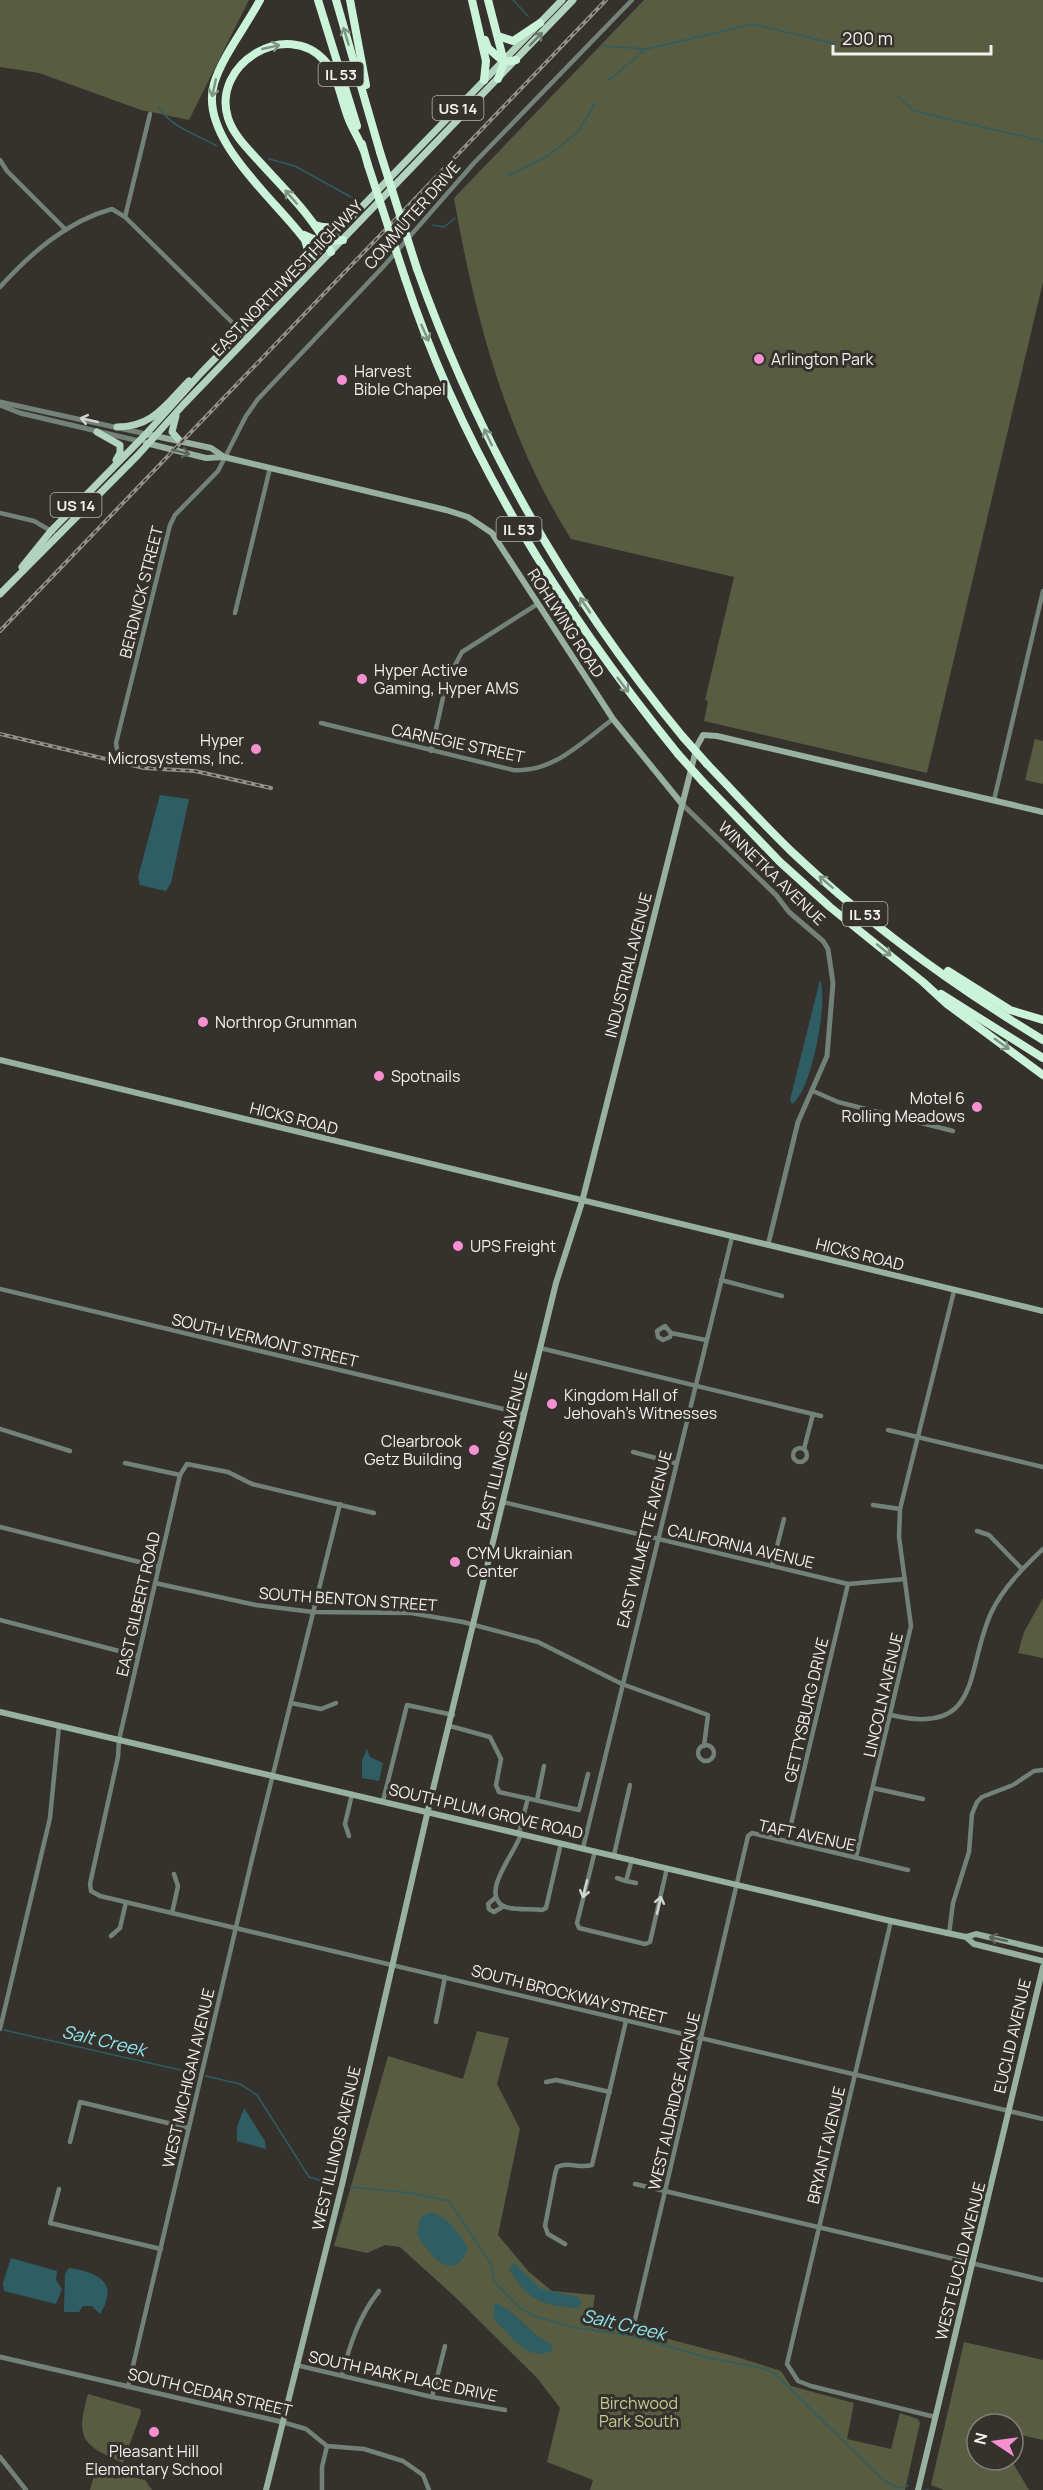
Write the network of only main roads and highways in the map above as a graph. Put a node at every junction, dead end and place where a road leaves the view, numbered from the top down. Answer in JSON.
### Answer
{"nodes":[{"id":1,"x":260,"y":0,"type":"edge"},
{"id":2,"x":318,"y":0,"type":"edge"},
{"id":3,"x":336,"y":0,"type":"edge"},
{"id":4,"x":350,"y":0,"type":"edge"},
{"id":5,"x":472,"y":0,"type":"edge"},
{"id":6,"x":488,"y":0,"type":"edge"},
{"id":7,"x":562,"y":0,"type":"edge"},
{"id":8,"x":573,"y":0,"type":"edge"},
{"id":9,"x":477,"y":20,"type":"junction"},
{"id":10,"x":540,"y":23,"type":"junction"},
{"id":11,"x":498,"y":36,"type":"junction"},
{"id":12,"x":516,"y":60,"type":"junction"},
{"id":13,"x":504,"y":62,"type":"junction"},
{"id":14,"x":498,"y":79,"type":"junction"},
{"id":15,"x":484,"y":80,"type":"junction"},
{"id":16,"x":375,"y":132,"type":"junction"},
{"id":17,"x":363,"y":149,"type":"junction"},
{"id":18,"x":347,"y":220,"type":"junction"},
{"id":19,"x":315,"y":225,"type":"junction"},
{"id":20,"x":298,"y":231,"type":"junction"},
{"id":21,"x":343,"y":240,"type":"junction"},
{"id":22,"x":327,"y":243,"type":"junction"},
{"id":23,"x":332,"y":252,"type":"junction"},
{"id":24,"x":306,"y":264,"type":"junction"},
{"id":25,"x":201,"y":373,"type":"junction"},
{"id":26,"x":183,"y":405,"type":"junction"},
{"id":27,"x":117,"y":427,"type":"road end"},
{"id":28,"x":97,"y":432,"type":"road end"},
{"id":29,"x":150,"y":435,"type":"junction"},
{"id":30,"x":179,"y":440,"type":"junction"},
{"id":31,"x":143,"y":442,"type":"junction"},
{"id":32,"x":224,"y":458,"type":"junction"},
{"id":33,"x":112,"y":467,"type":"junction"},
{"id":34,"x":19,"y":573,"type":"junction"},
{"id":35,"x":0,"y":594,"type":"edge"},
{"id":36,"x":682,"y":804,"type":"junction"},
{"id":37,"x":1043,"y":812,"type":"edge"},
{"id":38,"x":906,"y":948,"type":"junction"},
{"id":39,"x":923,"y":982,"type":"junction"},
{"id":40,"x":1043,"y":1020,"type":"edge"},
{"id":41,"x":1043,"y":1040,"type":"edge"},
{"id":42,"x":1043,"y":1058,"type":"edge"},
{"id":43,"x":0,"y":1060,"type":"edge"},
{"id":44,"x":1043,"y":1075,"type":"edge"},
{"id":45,"x":582,"y":1203,"type":"junction"},
{"id":46,"x":1043,"y":1311,"type":"edge"},
{"id":47,"x":0,"y":1712,"type":"edge"},
{"id":48,"x":428,"y":1810,"type":"junction"},
{"id":49,"x":966,"y":1937,"type":"junction"},
{"id":50,"x":1043,"y":1950,"type":"edge"},
{"id":51,"x":1043,"y":1961,"type":"edge"},
{"id":52,"x":1043,"y":1966,"type":"edge"},
{"id":53,"x":1009,"y":2111,"type":"joint"},
{"id":54,"x":266,"y":2490,"type":"edge"},
{"id":55,"x":918,"y":2490,"type":"edge"}],
"edges":[{"from":1,"to":20,"type":"highway","one_way":true},
{"from":2,"to":17,"type":"highway","number":"IL 53"},
{"from":16,"to":3,"type":"highway","number":"IL 53","one_way":true},
{"from":4,"to":16,"type":"highway"},
{"from":5,"to":9,"type":"highway"},
{"from":6,"to":11,"type":"highway"},
{"from":7,"to":10,"type":"main road","name":"EAST NORTHWEST HIGHWAY","number":"US 14"},
{"from":12,"to":8,"type":"main road","name":"EAST NORTHWEST HIGHWAY","number":"US 14","one_way":true},
{"from":9,"to":13,"type":"highway"},
{"from":9,"to":15,"type":"highway"},
{"from":10,"to":11,"type":"highway"},
{"from":10,"to":13,"type":"main road","name":"EAST NORTHWEST HIGHWAY","number":"US 14"},
{"from":11,"to":13,"type":"highway"},
{"from":12,"to":13,"type":"highway"},
{"from":12,"to":14,"type":"main road","name":"EAST NORTHWEST HIGHWAY","number":"US 14"},
{"from":13,"to":14,"type":"highway"},
{"from":13,"to":15,"type":"main road","name":"EAST NORTHWEST HIGHWAY","number":"US 14"},
{"from":14,"to":21,"type":"main road","name":"EAST NORTHWEST HIGHWAY","number":"US 14"},
{"from":15,"to":18,"type":"main road","name":"EAST NORTHWEST HIGHWAY","number":"US 14"},
{"from":38,"to":16,"type":"highway","number":"IL 53","one_way":true,"bridge":true},
{"from":19,"to":17,"type":"highway","one_way":true},
{"from":17,"to":39,"type":"highway","number":"IL 53","one_way":true,"bridge":true},
{"from":18,"to":19,"type":"highway"},
{"from":18,"to":22,"type":"main road","name":"EAST NORTHWEST HIGHWAY","number":"US 14"},
{"from":19,"to":22,"type":"highway"},
{"from":20,"to":22,"type":"highway"},
{"from":20,"to":24,"type":"highway"},
{"from":21,"to":22,"type":"highway"},
{"from":21,"to":23,"type":"main road","name":"EAST NORTHWEST HIGHWAY","number":"US 14"},
{"from":22,"to":23,"type":"highway"},
{"from":22,"to":24,"type":"main road","name":"EAST NORTHWEST HIGHWAY","number":"US 14"},
{"from":23,"to":26,"type":"main road","name":"EAST NORTHWEST HIGHWAY","number":"US 14"},
{"from":24,"to":25,"type":"main road","name":"EAST NORTHWEST HIGHWAY","number":"US 14"},
{"from":25,"to":27,"type":"main road"},
{"from":25,"to":29,"type":"main road","name":"EAST NORTHWEST HIGHWAY","number":"US 14"},
{"from":26,"to":29,"type":"main road","name":"EAST NORTHWEST HIGHWAY","number":"US 14"},
{"from":26,"to":30,"type":"main road"},
{"from":28,"to":33,"type":"main road"},
{"from":29,"to":30,"type":"main road","name":"ROHLWING ROAD"},
{"from":29,"to":31,"type":"main road","name":"EAST NORTHWEST HIGHWAY","number":"US 14"},
{"from":30,"to":32,"type":"main road","name":"ROHLWING ROAD"},
{"from":31,"to":32,"type":"main road","name":"ROHLWING ROAD","one_way":true},
{"from":31,"to":33,"type":"main road","name":"EAST NORTHWEST HIGHWAY","number":"US 14"},
{"from":31,"to":34,"type":"main road","name":"EAST NORTHWEST HIGHWAY","number":"US 14"},
{"from":32,"to":36,"type":"main road","name":"ROHLWING ROAD"},
{"from":33,"to":34,"type":"main road","name":"EAST NORTHWEST HIGHWAY","number":"US 14"},
{"from":34,"to":35,"type":"main road","name":"EAST NORTHWEST HIGHWAY","number":"US 14"},
{"from":36,"to":37,"type":"main road","name":"INDUSTRIAL AVENUE"},
{"from":36,"to":45,"type":"main road","name":"INDUSTRIAL AVENUE"},
{"from":38,"to":40,"type":"highway"},
{"from":38,"to":41,"type":"highway","number":"IL 53"},
{"from":39,"to":42,"type":"highway","number":"IL 53"},
{"from":39,"to":44,"type":"highway","one_way":true},
{"from":43,"to":45,"type":"main road","name":"HICKS ROAD"},
{"from":45,"to":46,"type":"main road","name":"HICKS ROAD"},
{"from":45,"to":48,"type":"main road","name":"EAST ILLINOIS AVENUE"},
{"from":47,"to":48,"type":"main road","name":"SOUTH PLUM GROVE ROAD"},
{"from":48,"to":49,"type":"main road","name":"SOUTH PLUM GROVE ROAD"},
{"from":48,"to":54,"type":"main road","name":"WEST ILLINOIS AVENUE"},
{"from":50,"to":49,"type":"main road","name":"SOUTH PLUM GROVE ROAD","one_way":true},
{"from":49,"to":51,"type":"main road","name":"SOUTH PLUM GROVE ROAD"},
{"from":52,"to":53,"type":"main road","name":"EUCLID AVENUE"},
{"from":53,"to":55,"type":"main road","name":"WEST EUCLID AVENUE"}]}
